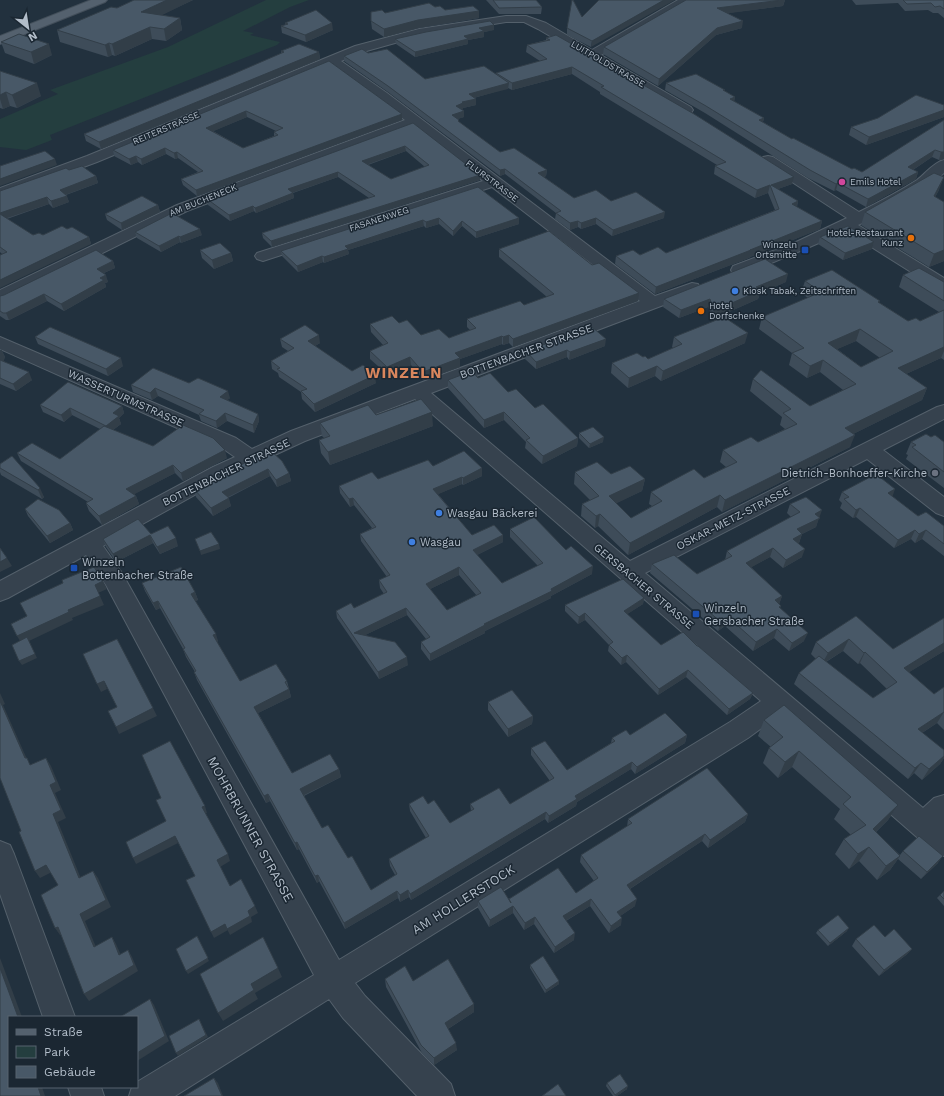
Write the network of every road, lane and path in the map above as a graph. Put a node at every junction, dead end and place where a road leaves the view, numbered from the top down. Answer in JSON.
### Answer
{"nodes":[{"id":1,"x":101,"y":0,"type":"edge"},
{"id":2,"x":686,"y":0,"type":"edge"},
{"id":3,"x":0,"y":40,"type":"edge"},
{"id":4,"x":592,"y":54,"type":"junction"},
{"id":5,"x":331,"y":60,"type":"junction"},
{"id":6,"x":699,"y":117,"type":"edge"},
{"id":7,"x":414,"y":121,"type":"junction"},
{"id":8,"x":753,"y":151,"type":"edge"},
{"id":9,"x":944,"y":164,"type":"edge"},
{"id":10,"x":494,"y":182,"type":"junction"},
{"id":11,"x":0,"y":192,"type":"edge"},
{"id":12,"x":853,"y":222,"type":"junction"},
{"id":13,"x":263,"y":256,"type":"dead end"},
{"id":14,"x":944,"y":286,"type":"edge"},
{"id":15,"x":0,"y":297,"type":"edge"},
{"id":16,"x":652,"y":303,"type":"junction"},
{"id":17,"x":0,"y":342,"type":"edge"},
{"id":18,"x":416,"y":391,"type":"junction"},
{"id":19,"x":944,"y":411,"type":"edge"},
{"id":20,"x":868,"y":450,"type":"junction"},
{"id":21,"x":250,"y":457,"type":"junction"},
{"id":22,"x":944,"y":508,"type":"edge"},
{"id":23,"x":90,"y":543,"type":"junction"},
{"id":24,"x":628,"y":572,"type":"junction"},
{"id":25,"x":0,"y":592,"type":"edge"},
{"id":26,"x":780,"y":701,"type":"junction"},
{"id":27,"x":944,"y":807,"type":"edge"},
{"id":28,"x":923,"y":825,"type":"junction"},
{"id":29,"x":944,"y":843,"type":"edge"},
{"id":30,"x":0,"y":854,"type":"edge"},
{"id":31,"x":333,"y":979,"type":"junction"},
{"id":32,"x":59,"y":1016,"type":"edge"},
{"id":33,"x":145,"y":1096,"type":"edge"},
{"id":34,"x":439,"y":1096,"type":"edge"}],
"edges":[{"from":1,"to":3,"type":"main road"},
{"from":2,"to":4,"type":"street"},
{"from":4,"to":5,"type":"street","name":"LUITPOLDSTRASSE"},
{"from":4,"to":6,"type":"street","name":"LUITPOLDSTRASSE"},
{"from":5,"to":7,"type":"street","name":"FLURSTRASSE"},
{"from":5,"to":11,"type":"street","name":"REITERSTRASSE"},
{"from":7,"to":10,"type":"street","name":"FLURSTRASSE"},
{"from":7,"to":15,"type":"street","name":"AM BUCHENECK"},
{"from":8,"to":12,"type":"street"},
{"from":9,"to":12,"type":"street","name":"BOTTENBACHER STRASSE"},
{"from":10,"to":13,"type":"street","name":"FASANENWEG"},
{"from":10,"to":16,"type":"street","name":"FLURSTRASSE"},
{"from":12,"to":14,"type":"street"},
{"from":12,"to":16,"type":"street","name":"BOTTENBACHER STRASSE"},
{"from":16,"to":18,"type":"street","name":"BOTTENBACHER STRASSE"},
{"from":17,"to":21,"type":"street","name":"WASSERTURMSTRASSE"},
{"from":18,"to":21,"type":"street","name":"BOTTENBACHER STRASSE"},
{"from":18,"to":24,"type":"street","name":"GERSBACHER STRASSE"},
{"from":19,"to":20,"type":"street","name":"OSKAR-METZ-STRASSE"},
{"from":20,"to":22,"type":"street"},
{"from":20,"to":24,"type":"street","name":"OSKAR-METZ-STRASSE"},
{"from":21,"to":23,"type":"street","name":"BOTTENBACHER STRASSE"},
{"from":23,"to":25,"type":"street","name":"BOTTENBACHER STRASSE"},
{"from":23,"to":31,"type":"street","name":"MOHRBRUNNER STRASSE"},
{"from":24,"to":26,"type":"street","name":"GERSBACHER STRASSE"},
{"from":26,"to":28,"type":"street","name":"GERSBACHER STRASSE"},
{"from":26,"to":31,"type":"street","name":"AM HOLLERSTOCK"},
{"from":27,"to":28,"type":"street"},
{"from":28,"to":29,"type":"street","name":"GERSBACHER STRASSE"},
{"from":30,"to":32,"type":"street"},
{"from":31,"to":33,"type":"street","name":"AM HOLLERSTOCK"},
{"from":31,"to":34,"type":"street","name":"MOHRBRUNNER STRASSE"}]}
